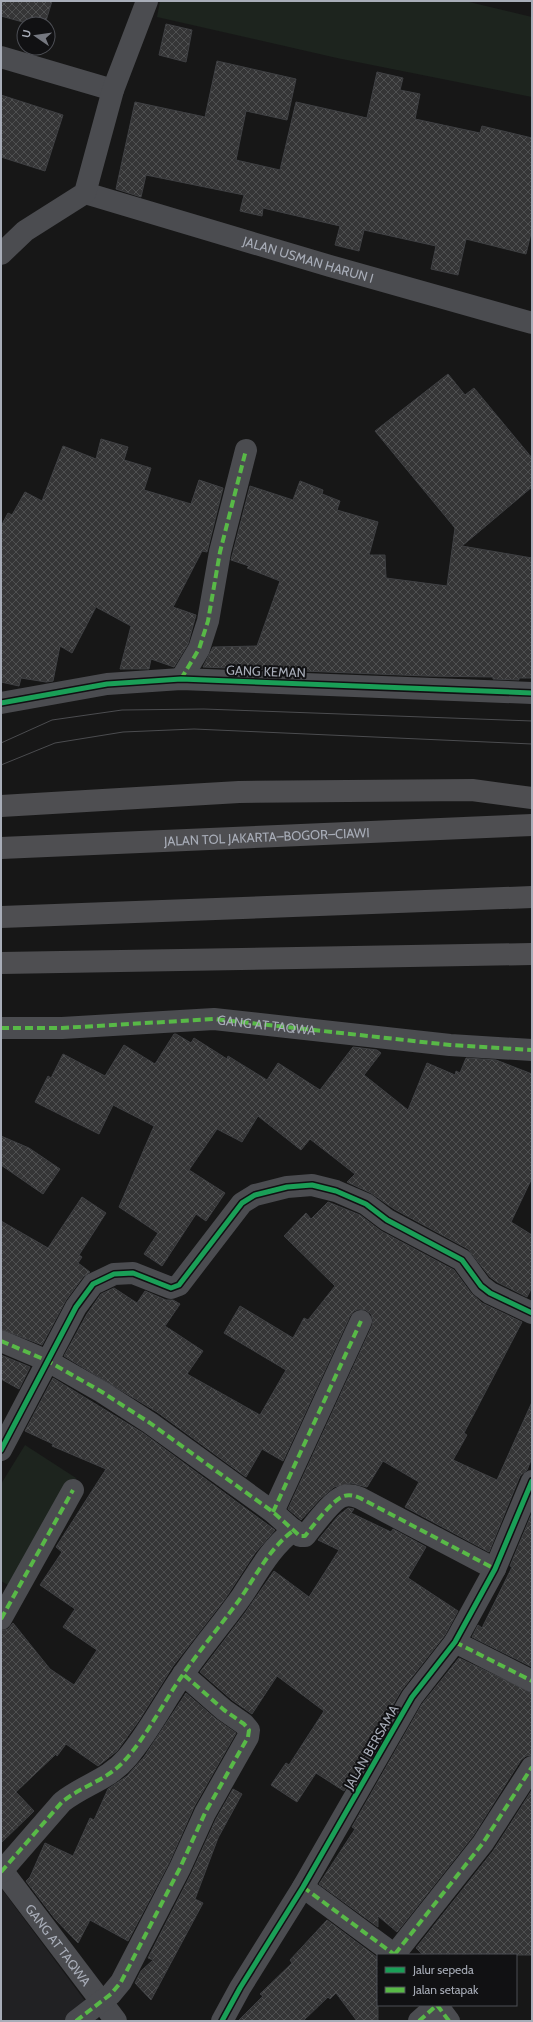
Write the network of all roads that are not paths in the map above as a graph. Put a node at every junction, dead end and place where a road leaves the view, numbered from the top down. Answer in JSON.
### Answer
{"nodes":[{"id":1,"x":146,"y":1,"type":"edge"},
{"id":2,"x":1,"y":57,"type":"edge"},
{"id":3,"x":113,"y":90,"type":"junction"},
{"id":4,"x":85,"y":194,"type":"junction"},
{"id":5,"x":1,"y":254,"type":"edge"},
{"id":6,"x":532,"y":323,"type":"edge"},
{"id":7,"x":246,"y":450,"type":"dead end"},
{"id":8,"x":181,"y":679,"type":"junction"},
{"id":9,"x":532,"y":693,"type":"edge"},
{"id":10,"x":1,"y":703,"type":"edge"},
{"id":11,"x":532,"y":798,"type":"edge"},
{"id":12,"x":1,"y":806,"type":"edge"},
{"id":13,"x":532,"y":825,"type":"edge"},
{"id":14,"x":1,"y":848,"type":"edge"},
{"id":15,"x":532,"y":897,"type":"edge"},
{"id":16,"x":1,"y":916,"type":"edge"},
{"id":17,"x":532,"y":954,"type":"edge"},
{"id":18,"x":1,"y":963,"type":"edge"},
{"id":19,"x":1,"y":1028,"type":"edge"},
{"id":20,"x":532,"y":1050,"type":"edge"},
{"id":21,"x":532,"y":1313,"type":"edge"},
{"id":22,"x":361,"y":1321,"type":"dead end"},
{"id":23,"x":1,"y":1341,"type":"edge"},
{"id":24,"x":48,"y":1361,"type":"junction"},
{"id":25,"x":1,"y":1450,"type":"edge"},
{"id":26,"x":532,"y":1481,"type":"edge"},
{"id":27,"x":73,"y":1490,"type":"dead end"},
{"id":28,"x":273,"y":1512,"type":"junction"},
{"id":29,"x":294,"y":1530,"type":"junction"},
{"id":30,"x":495,"y":1569,"type":"junction"},
{"id":31,"x":1,"y":1619,"type":"edge"},
{"id":32,"x":455,"y":1642,"type":"junction"},
{"id":33,"x":183,"y":1674,"type":"junction"},
{"id":34,"x":532,"y":1681,"type":"edge"},
{"id":35,"x":532,"y":1767,"type":"edge"},
{"id":36,"x":1,"y":1871,"type":"edge"},
{"id":37,"x":303,"y":1887,"type":"junction"},
{"id":38,"x":395,"y":1954,"type":"edge"},
{"id":39,"x":101,"y":2002,"type":"junction"},
{"id":40,"x":436,"y":2006,"type":"edge"},
{"id":41,"x":438,"y":2006,"type":"edge"},
{"id":42,"x":76,"y":2021,"type":"edge"},
{"id":43,"x":116,"y":2021,"type":"edge"},
{"id":44,"x":222,"y":2021,"type":"edge"},
{"id":45,"x":419,"y":2021,"type":"edge"},
{"id":46,"x":449,"y":2021,"type":"edge"}],
"edges":[{"from":1,"to":3,"type":"street"},
{"from":2,"to":3,"type":"street"},
{"from":3,"to":4,"type":"street"},
{"from":4,"to":5,"type":"street"},
{"from":4,"to":6,"type":"street","name":"JALAN USMAN HARUN I"},
{"from":7,"to":8,"type":"street"},
{"from":8,"to":9,"type":"street","name":"GANG KEMAN"},
{"from":8,"to":10,"type":"street","name":"GANG KEMAN"},
{"from":11,"to":12,"type":"highway"},
{"from":13,"to":14,"type":"highway","name":"JALAN TOL JAKARTA–BOGOR–CIAWI"},
{"from":15,"to":16,"type":"highway"},
{"from":17,"to":18,"type":"highway"},
{"from":19,"to":20,"type":"street","name":"GANG AT TAQWA"},
{"from":21,"to":24,"type":"street"},
{"from":22,"to":28,"type":"street"},
{"from":23,"to":24,"type":"street"},
{"from":24,"to":25,"type":"street"},
{"from":24,"to":28,"type":"street"},
{"from":26,"to":30,"type":"street","name":"JALAN BERSAMA"},
{"from":27,"to":31,"type":"street"},
{"from":28,"to":29,"type":"street"},
{"from":29,"to":30,"type":"street"},
{"from":29,"to":33,"type":"street"},
{"from":30,"to":32,"type":"street","name":"JALAN BERSAMA"},
{"from":32,"to":34,"type":"street"},
{"from":32,"to":37,"type":"street","name":"JALAN BERSAMA"},
{"from":33,"to":36,"type":"street"},
{"from":33,"to":39,"type":"street"},
{"from":35,"to":38,"type":"street"},
{"from":36,"to":39,"type":"street","name":"GANG AT TAQWA"},
{"from":37,"to":38,"type":"street"},
{"from":37,"to":44,"type":"street","name":"JALAN BERSAMA"},
{"from":39,"to":42,"type":"street"},
{"from":39,"to":43,"type":"street","name":"GANG AT TAQWA"},
{"from":40,"to":45,"type":"street"},
{"from":41,"to":46,"type":"street"}]}
